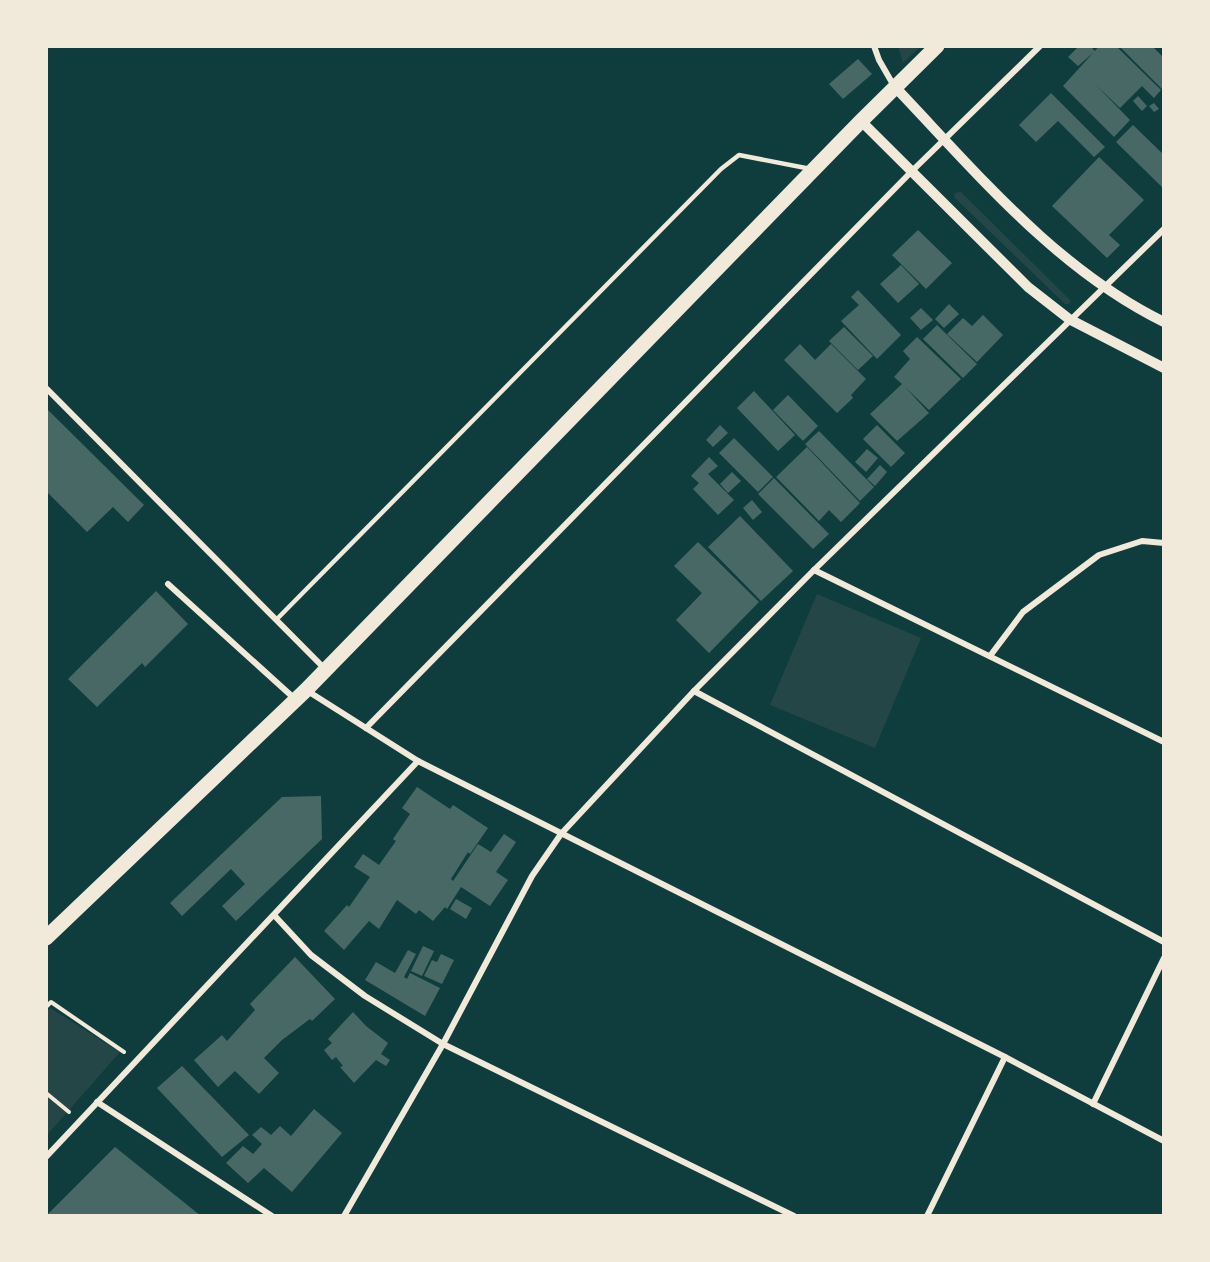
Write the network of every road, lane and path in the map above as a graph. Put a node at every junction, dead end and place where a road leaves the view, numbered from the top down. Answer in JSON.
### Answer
{"nodes":[{"id":1,"x":874,"y":46,"type":"edge"},
{"id":2,"x":937,"y":46,"type":"edge"},
{"id":3,"x":1040,"y":46,"type":"edge"},
{"id":4,"x":895,"y":87,"type":"junction"},
{"id":5,"x":861,"y":121,"type":"junction"},
{"id":6,"x":944,"y":139,"type":"junction"},
{"id":7,"x":813,"y":170,"type":"junction"},
{"id":8,"x":912,"y":171,"type":"junction"},
{"id":9,"x":1164,"y":229,"type":"edge"},
{"id":10,"x":1103,"y":287,"type":"junction"},
{"id":11,"x":1069,"y":319,"type":"junction"},
{"id":12,"x":1164,"y":322,"type":"edge"},
{"id":13,"x":1164,"y":368,"type":"edge"},
{"id":14,"x":46,"y":388,"type":"edge"},
{"id":15,"x":1164,"y":543,"type":"edge"},
{"id":16,"x":814,"y":570,"type":"junction"},
{"id":17,"x":168,"y":584,"type":"dead end"},
{"id":18,"x":277,"y":619,"type":"junction"},
{"id":19,"x":990,"y":656,"type":"junction"},
{"id":20,"x":325,"y":669,"type":"junction"},
{"id":21,"x":694,"y":691,"type":"junction"},
{"id":22,"x":301,"y":694,"type":"junction"},
{"id":23,"x":366,"y":728,"type":"junction"},
{"id":24,"x":1164,"y":742,"type":"edge"},
{"id":25,"x":418,"y":761,"type":"junction"},
{"id":26,"x":561,"y":834,"type":"junction"},
{"id":27,"x":274,"y":915,"type":"junction"},
{"id":28,"x":46,"y":938,"type":"edge"},
{"id":29,"x":1164,"y":942,"type":"edge"},
{"id":30,"x":1164,"y":958,"type":"edge"},
{"id":31,"x":46,"y":1007,"type":"edge"},
{"id":32,"x":443,"y":1044,"type":"junction"},
{"id":33,"x":1005,"y":1057,"type":"junction"},
{"id":34,"x":118,"y":1061,"type":"dead end"},
{"id":35,"x":46,"y":1093,"type":"edge"},
{"id":36,"x":97,"y":1102,"type":"junction"},
{"id":37,"x":77,"y":1104,"type":"dead end"},
{"id":38,"x":1093,"y":1104,"type":"junction"},
{"id":39,"x":69,"y":1112,"type":"junction"},
{"id":40,"x":62,"y":1120,"type":"dead end"},
{"id":41,"x":1164,"y":1141,"type":"edge"},
{"id":42,"x":46,"y":1156,"type":"edge"},
{"id":43,"x":272,"y":1215,"type":"edge"},
{"id":44,"x":344,"y":1215,"type":"edge"},
{"id":45,"x":794,"y":1215,"type":"edge"},
{"id":46,"x":927,"y":1215,"type":"edge"}],
"edges":[{"from":1,"to":4,"type":"street"},
{"from":2,"to":4,"type":"main road"},
{"from":3,"to":6,"type":"street"},
{"from":4,"to":5,"type":"main road"},
{"from":4,"to":6,"type":"street"},
{"from":5,"to":7,"type":"main road"},
{"from":5,"to":8,"type":"street"},
{"from":6,"to":8,"type":"street"},
{"from":6,"to":10,"type":"street"},
{"from":7,"to":18,"type":"lane"},
{"from":7,"to":20,"type":"main road"},
{"from":8,"to":11,"type":"street"},
{"from":8,"to":23,"type":"street"},
{"from":9,"to":10,"type":"street"},
{"from":10,"to":11,"type":"street"},
{"from":10,"to":12,"type":"street"},
{"from":11,"to":13,"type":"street"},
{"from":11,"to":16,"type":"street"},
{"from":14,"to":18,"type":"street"},
{"from":15,"to":19,"type":"street"},
{"from":16,"to":19,"type":"street"},
{"from":16,"to":21,"type":"street"},
{"from":17,"to":22,"type":"street"},
{"from":18,"to":20,"type":"street"},
{"from":19,"to":24,"type":"street"},
{"from":20,"to":22,"type":"main road"},
{"from":21,"to":26,"type":"street"},
{"from":21,"to":29,"type":"street"},
{"from":22,"to":23,"type":"street"},
{"from":22,"to":28,"type":"main road"},
{"from":23,"to":25,"type":"street"},
{"from":25,"to":26,"type":"street"},
{"from":25,"to":27,"type":"street"},
{"from":26,"to":32,"type":"street"},
{"from":26,"to":33,"type":"street"},
{"from":27,"to":32,"type":"street"},
{"from":27,"to":36,"type":"street"},
{"from":30,"to":38,"type":"street"},
{"from":31,"to":34,"type":"path"},
{"from":32,"to":44,"type":"street"},
{"from":32,"to":45,"type":"street"},
{"from":33,"to":38,"type":"street"},
{"from":33,"to":46,"type":"street"},
{"from":35,"to":39,"type":"path"},
{"from":36,"to":42,"type":"street"},
{"from":36,"to":43,"type":"street"},
{"from":37,"to":39,"type":"path"},
{"from":38,"to":41,"type":"street"},
{"from":39,"to":40,"type":"path"}]}
